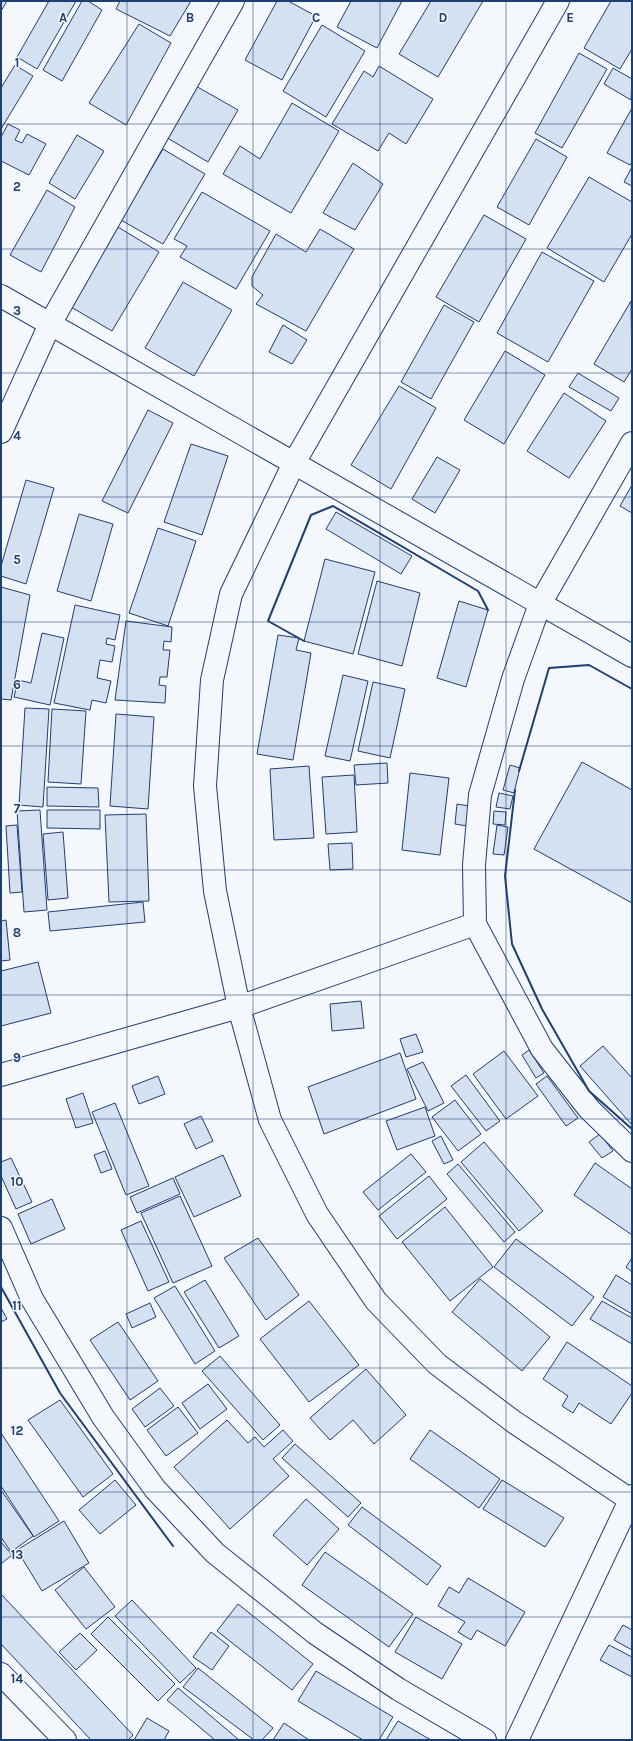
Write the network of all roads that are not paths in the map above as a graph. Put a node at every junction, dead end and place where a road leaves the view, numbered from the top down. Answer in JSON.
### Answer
{"nodes":[{"id":1,"x":234,"y":1,"type":"edge"},
{"id":2,"x":558,"y":1,"type":"edge"},
{"id":3,"x":1,"y":296,"type":"edge"},
{"id":4,"x":50,"y":324,"type":"junction"},
{"id":5,"x":1,"y":432,"type":"edge"},
{"id":6,"x":632,"y":444,"type":"edge"},
{"id":7,"x":294,"y":463,"type":"junction"},
{"id":8,"x":540,"y":604,"type":"junction"},
{"id":9,"x":632,"y":656,"type":"edge"},
{"id":10,"x":475,"y":924,"type":"junction"},
{"id":11,"x":239,"y":1007,"type":"junction"},
{"id":12,"x":1,"y":1075,"type":"edge"},
{"id":13,"x":632,"y":1151,"type":"edge"},
{"id":14,"x":1,"y":1228,"type":"edge"},
{"id":15,"x":631,"y":1499,"type":"edge"},
{"id":16,"x":1,"y":1674,"type":"edge"},
{"id":17,"x":65,"y":1740,"type":"edge"},
{"id":18,"x":485,"y":1740,"type":"edge"},
{"id":19,"x":517,"y":1740,"type":"edge"}],
"edges":[{"from":1,"to":4,"type":"street"},
{"from":2,"to":7,"type":"street"},
{"from":3,"to":4,"type":"street"},
{"from":4,"to":5,"type":"street"},
{"from":4,"to":7,"type":"street"},
{"from":6,"to":8,"type":"street"},
{"from":7,"to":8,"type":"street"},
{"from":7,"to":11,"type":"street"},
{"from":8,"to":9,"type":"street"},
{"from":8,"to":10,"type":"street"},
{"from":10,"to":11,"type":"street"},
{"from":10,"to":13,"type":"street"},
{"from":11,"to":12,"type":"street"},
{"from":11,"to":15,"type":"street"},
{"from":14,"to":18,"type":"street"},
{"from":15,"to":19,"type":"street"},
{"from":16,"to":17,"type":"street"}]}
